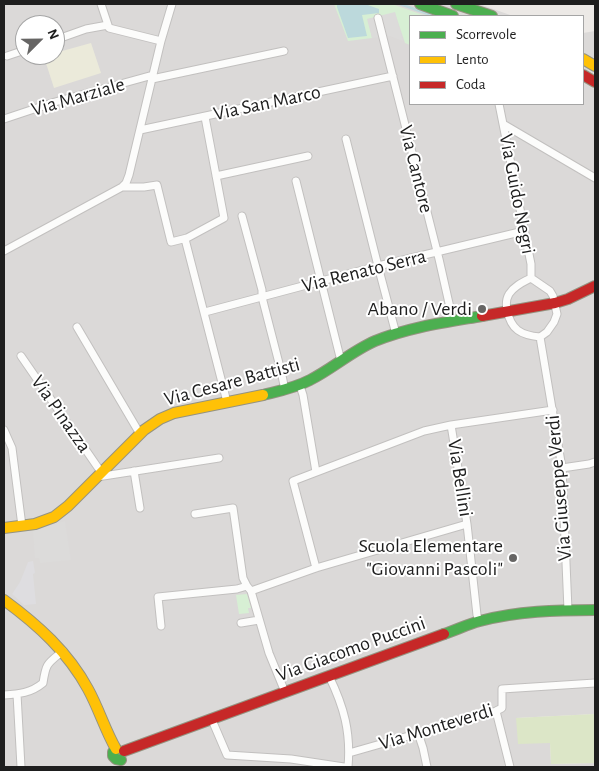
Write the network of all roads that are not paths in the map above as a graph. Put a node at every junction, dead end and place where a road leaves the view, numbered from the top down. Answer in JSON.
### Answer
{"nodes":[{"id":1,"x":101,"y":4,"type":"edge"},
{"id":2,"x":172,"y":4,"type":"edge"},
{"id":3,"x":420,"y":4,"type":"edge"},
{"id":4,"x":456,"y":4,"type":"edge"},
{"id":5,"x":449,"y":15,"type":"edge"},
{"id":6,"x":489,"y":15,"type":"edge"},
{"id":7,"x":378,"y":18,"type":"dead end"},
{"id":8,"x":108,"y":25,"type":"junction"},
{"id":9,"x":65,"y":36,"type":"edge"},
{"id":10,"x":162,"y":41,"type":"junction"},
{"id":11,"x":284,"y":51,"type":"dead end"},
{"id":12,"x":15,"y":53,"type":"edge"},
{"id":13,"x":7,"y":56,"type":"dead end"},
{"id":14,"x":584,"y":60,"type":"edge"},
{"id":15,"x":595,"y":66,"type":"edge"},
{"id":16,"x":393,"y":76,"type":"junction"},
{"id":17,"x":584,"y":76,"type":"edge"},
{"id":18,"x":153,"y":77,"type":"junction"},
{"id":19,"x":595,"y":82,"type":"edge"},
{"id":20,"x":499,"y":105,"type":"edge"},
{"id":21,"x":205,"y":117,"type":"junction"},
{"id":22,"x":4,"y":119,"type":"edge"},
{"id":23,"x":503,"y":124,"type":"junction"},
{"id":24,"x":140,"y":130,"type":"junction"},
{"id":25,"x":346,"y":139,"type":"dead end"},
{"id":26,"x":308,"y":156,"type":"dead end"},
{"id":27,"x":216,"y":176,"type":"junction"},
{"id":28,"x":595,"y":178,"type":"edge"},
{"id":29,"x":296,"y":182,"type":"dead end"},
{"id":30,"x":122,"y":187,"type":"junction"},
{"id":31,"x":242,"y":216,"type":"dead end"},
{"id":32,"x":524,"y":231,"type":"junction"},
{"id":33,"x":185,"y":239,"type":"junction"},
{"id":34,"x":4,"y":251,"type":"edge"},
{"id":35,"x":437,"y":252,"type":"junction"},
{"id":36,"x":378,"y":266,"type":"junction"},
{"id":37,"x":531,"y":278,"type":"junction"},
{"id":38,"x":320,"y":282,"type":"junction"},
{"id":39,"x":595,"y":286,"type":"edge"},
{"id":40,"x":262,"y":297,"type":"junction"},
{"id":41,"x":555,"y":303,"type":"junction"},
{"id":42,"x":205,"y":312,"type":"junction"},
{"id":43,"x":508,"y":312,"type":"junction"},
{"id":44,"x":453,"y":321,"type":"junction"},
{"id":45,"x":77,"y":327,"type":"dead end"},
{"id":46,"x":396,"y":334,"type":"junction"},
{"id":47,"x":540,"y":337,"type":"junction"},
{"id":48,"x":21,"y":356,"type":"dead end"},
{"id":49,"x":341,"y":361,"type":"junction"},
{"id":50,"x":300,"y":386,"type":"junction"},
{"id":51,"x":285,"y":390,"type":"junction"},
{"id":52,"x":227,"y":402,"type":"junction"},
{"id":53,"x":553,"y":410,"type":"junction"},
{"id":54,"x":451,"y":424,"type":"junction"},
{"id":55,"x":4,"y":430,"type":"edge"},
{"id":56,"x":140,"y":434,"type":"junction"},
{"id":57,"x":219,"y":458,"type":"dead end"},
{"id":58,"x":595,"y":462,"type":"edge"},
{"id":59,"x":562,"y":468,"type":"junction"},
{"id":60,"x":134,"y":471,"type":"junction"},
{"id":61,"x":316,"y":472,"type":"junction"},
{"id":62,"x":99,"y":475,"type":"junction"},
{"id":63,"x":140,"y":508,"type":"dead end"},
{"id":64,"x":195,"y":514,"type":"dead end"},
{"id":65,"x":467,"y":524,"type":"junction"},
{"id":66,"x":22,"y":526,"type":"junction"},
{"id":67,"x":4,"y":528,"type":"edge"},
{"id":68,"x":316,"y":568,"type":"junction"},
{"id":69,"x":249,"y":588,"type":"junction"},
{"id":70,"x":4,"y":600,"type":"edge"},
{"id":71,"x":568,"y":610,"type":"junction"},
{"id":72,"x":595,"y":610,"type":"edge"},
{"id":73,"x":259,"y":620,"type":"junction"},
{"id":74,"x":479,"y":622,"type":"junction"},
{"id":75,"x":241,"y":623,"type":"dead end"},
{"id":76,"x":161,"y":626,"type":"dead end"},
{"id":77,"x":63,"y":652,"type":"junction"},
{"id":78,"x":329,"y":676,"type":"junction"},
{"id":79,"x":595,"y":683,"type":"edge"},
{"id":80,"x":285,"y":692,"type":"junction"},
{"id":81,"x":17,"y":694,"type":"junction"},
{"id":82,"x":4,"y":695,"type":"edge"},
{"id":83,"x":496,"y":711,"type":"junction"},
{"id":84,"x":212,"y":720,"type":"junction"},
{"id":85,"x":418,"y":733,"type":"junction"},
{"id":86,"x":349,"y":753,"type":"junction"},
{"id":87,"x":121,"y":757,"type":"edge"},
{"id":88,"x":21,"y":767,"type":"edge"},
{"id":89,"x":344,"y":767,"type":"edge"},
{"id":90,"x":348,"y":767,"type":"edge"},
{"id":91,"x":427,"y":767,"type":"edge"},
{"id":92,"x":510,"y":767,"type":"edge"}],
"edges":[{"from":1,"to":8,"type":"street"},
{"from":2,"to":10,"type":"street"},
{"from":3,"to":5,"type":"street"},
{"from":4,"to":6,"type":"street"},
{"from":7,"to":16,"type":"street","name":"Via Cantore"},
{"from":8,"to":9,"type":"street"},
{"from":8,"to":10,"type":"street"},
{"from":10,"to":18,"type":"street"},
{"from":11,"to":18,"type":"street","name":"Via Marziale"},
{"from":12,"to":13,"type":"street"},
{"from":14,"to":15,"type":"street"},
{"from":16,"to":21,"type":"street","name":"Via San Marco"},
{"from":16,"to":35,"type":"street","name":"Via Cantore"},
{"from":17,"to":19,"type":"street"},
{"from":18,"to":22,"type":"street","name":"Via Marziale"},
{"from":18,"to":24,"type":"street"},
{"from":20,"to":23,"type":"street"},
{"from":21,"to":24,"type":"street","name":"Via San Marco"},
{"from":21,"to":27,"type":"street"},
{"from":23,"to":28,"type":"street","name":"Via Guido Negri"},
{"from":23,"to":32,"type":"street","name":"Via Guido Negri"},
{"from":24,"to":30,"type":"street"},
{"from":25,"to":36,"type":"street"},
{"from":26,"to":27,"type":"street"},
{"from":27,"to":33,"type":"street"},
{"from":29,"to":38,"type":"street"},
{"from":30,"to":33,"type":"street"},
{"from":30,"to":34,"type":"street"},
{"from":31,"to":40,"type":"street"},
{"from":32,"to":35,"type":"street","name":"Via Renato Serra"},
{"from":32,"to":37,"type":"street","name":"Via Guido Negri"},
{"from":33,"to":42,"type":"street"},
{"from":35,"to":36,"type":"street","name":"Via Renato Serra"},
{"from":35,"to":44,"type":"street","name":"Via Cantore"},
{"from":36,"to":38,"type":"street","name":"Via Renato Serra"},
{"from":36,"to":46,"type":"street"},
{"from":37,"to":41,"type":"street"},
{"from":37,"to":43,"type":"street"},
{"from":38,"to":40,"type":"street","name":"Via Renato Serra"},
{"from":38,"to":49,"type":"street"},
{"from":39,"to":41,"type":"street","name":"Via Cesare Battisti"},
{"from":40,"to":42,"type":"street","name":"Via Renato Serra"},
{"from":40,"to":51,"type":"street"},
{"from":41,"to":43,"type":"street","name":"Via Cesare Battisti"},
{"from":41,"to":47,"type":"street"},
{"from":42,"to":52,"type":"street"},
{"from":43,"to":44,"type":"street","name":"Via Cesare Battisti"},
{"from":43,"to":47,"type":"street"},
{"from":44,"to":46,"type":"street","name":"Via Cesare Battisti"},
{"from":45,"to":56,"type":"street"},
{"from":46,"to":49,"type":"street","name":"Via Cesare Battisti"},
{"from":47,"to":53,"type":"street","name":"Via Giuseppe Verdi"},
{"from":48,"to":62,"type":"street","name":"Via Pinazza"},
{"from":49,"to":50,"type":"street","name":"Via Cesare Battisti"},
{"from":50,"to":51,"type":"street","name":"Via Cesare Battisti"},
{"from":50,"to":61,"type":"street"},
{"from":51,"to":52,"type":"street","name":"Via Cesare Battisti"},
{"from":52,"to":56,"type":"street","name":"Via Cesare Battisti"},
{"from":53,"to":54,"type":"street"},
{"from":53,"to":59,"type":"street","name":"Via Giuseppe Verdi"},
{"from":54,"to":61,"type":"street"},
{"from":54,"to":65,"type":"street","name":"Via Bellini"},
{"from":55,"to":66,"type":"street"},
{"from":56,"to":62,"type":"street","name":"Via Cesare Battisti"},
{"from":57,"to":60,"type":"street"},
{"from":58,"to":59,"type":"street"},
{"from":59,"to":71,"type":"street","name":"Via Giuseppe Verdi"},
{"from":60,"to":62,"type":"street"},
{"from":60,"to":63,"type":"street"},
{"from":61,"to":68,"type":"street"},
{"from":62,"to":66,"type":"street","name":"Via Cesare Battisti"},
{"from":64,"to":69,"type":"street"},
{"from":65,"to":68,"type":"street"},
{"from":65,"to":74,"type":"street","name":"Via Bellini"},
{"from":66,"to":67,"type":"street","name":"Via Cesare Battisti"},
{"from":68,"to":69,"type":"street"},
{"from":69,"to":73,"type":"street"},
{"from":69,"to":76,"type":"street"},
{"from":70,"to":77,"type":"street"},
{"from":71,"to":72,"type":"street","name":"Via Giacomo Puccini"},
{"from":71,"to":74,"type":"street","name":"Via Giacomo Puccini"},
{"from":73,"to":75,"type":"street"},
{"from":73,"to":80,"type":"street"},
{"from":74,"to":78,"type":"street","name":"Via Giacomo Puccini"},
{"from":77,"to":81,"type":"street"},
{"from":77,"to":87,"type":"street"},
{"from":78,"to":80,"type":"street","name":"Via Giacomo Puccini"},
{"from":78,"to":86,"type":"street"},
{"from":79,"to":83,"type":"street","name":"Via Monteverdi"},
{"from":80,"to":84,"type":"street","name":"Via Giacomo Puccini"},
{"from":81,"to":82,"type":"street"},
{"from":81,"to":88,"type":"street"},
{"from":83,"to":85,"type":"street","name":"Via Monteverdi"},
{"from":83,"to":92,"type":"street"},
{"from":84,"to":87,"type":"street","name":"Via Giacomo Puccini"},
{"from":84,"to":89,"type":"street"},
{"from":85,"to":86,"type":"street","name":"Via Monteverdi"},
{"from":85,"to":91,"type":"street"},
{"from":86,"to":90,"type":"street"}]}
